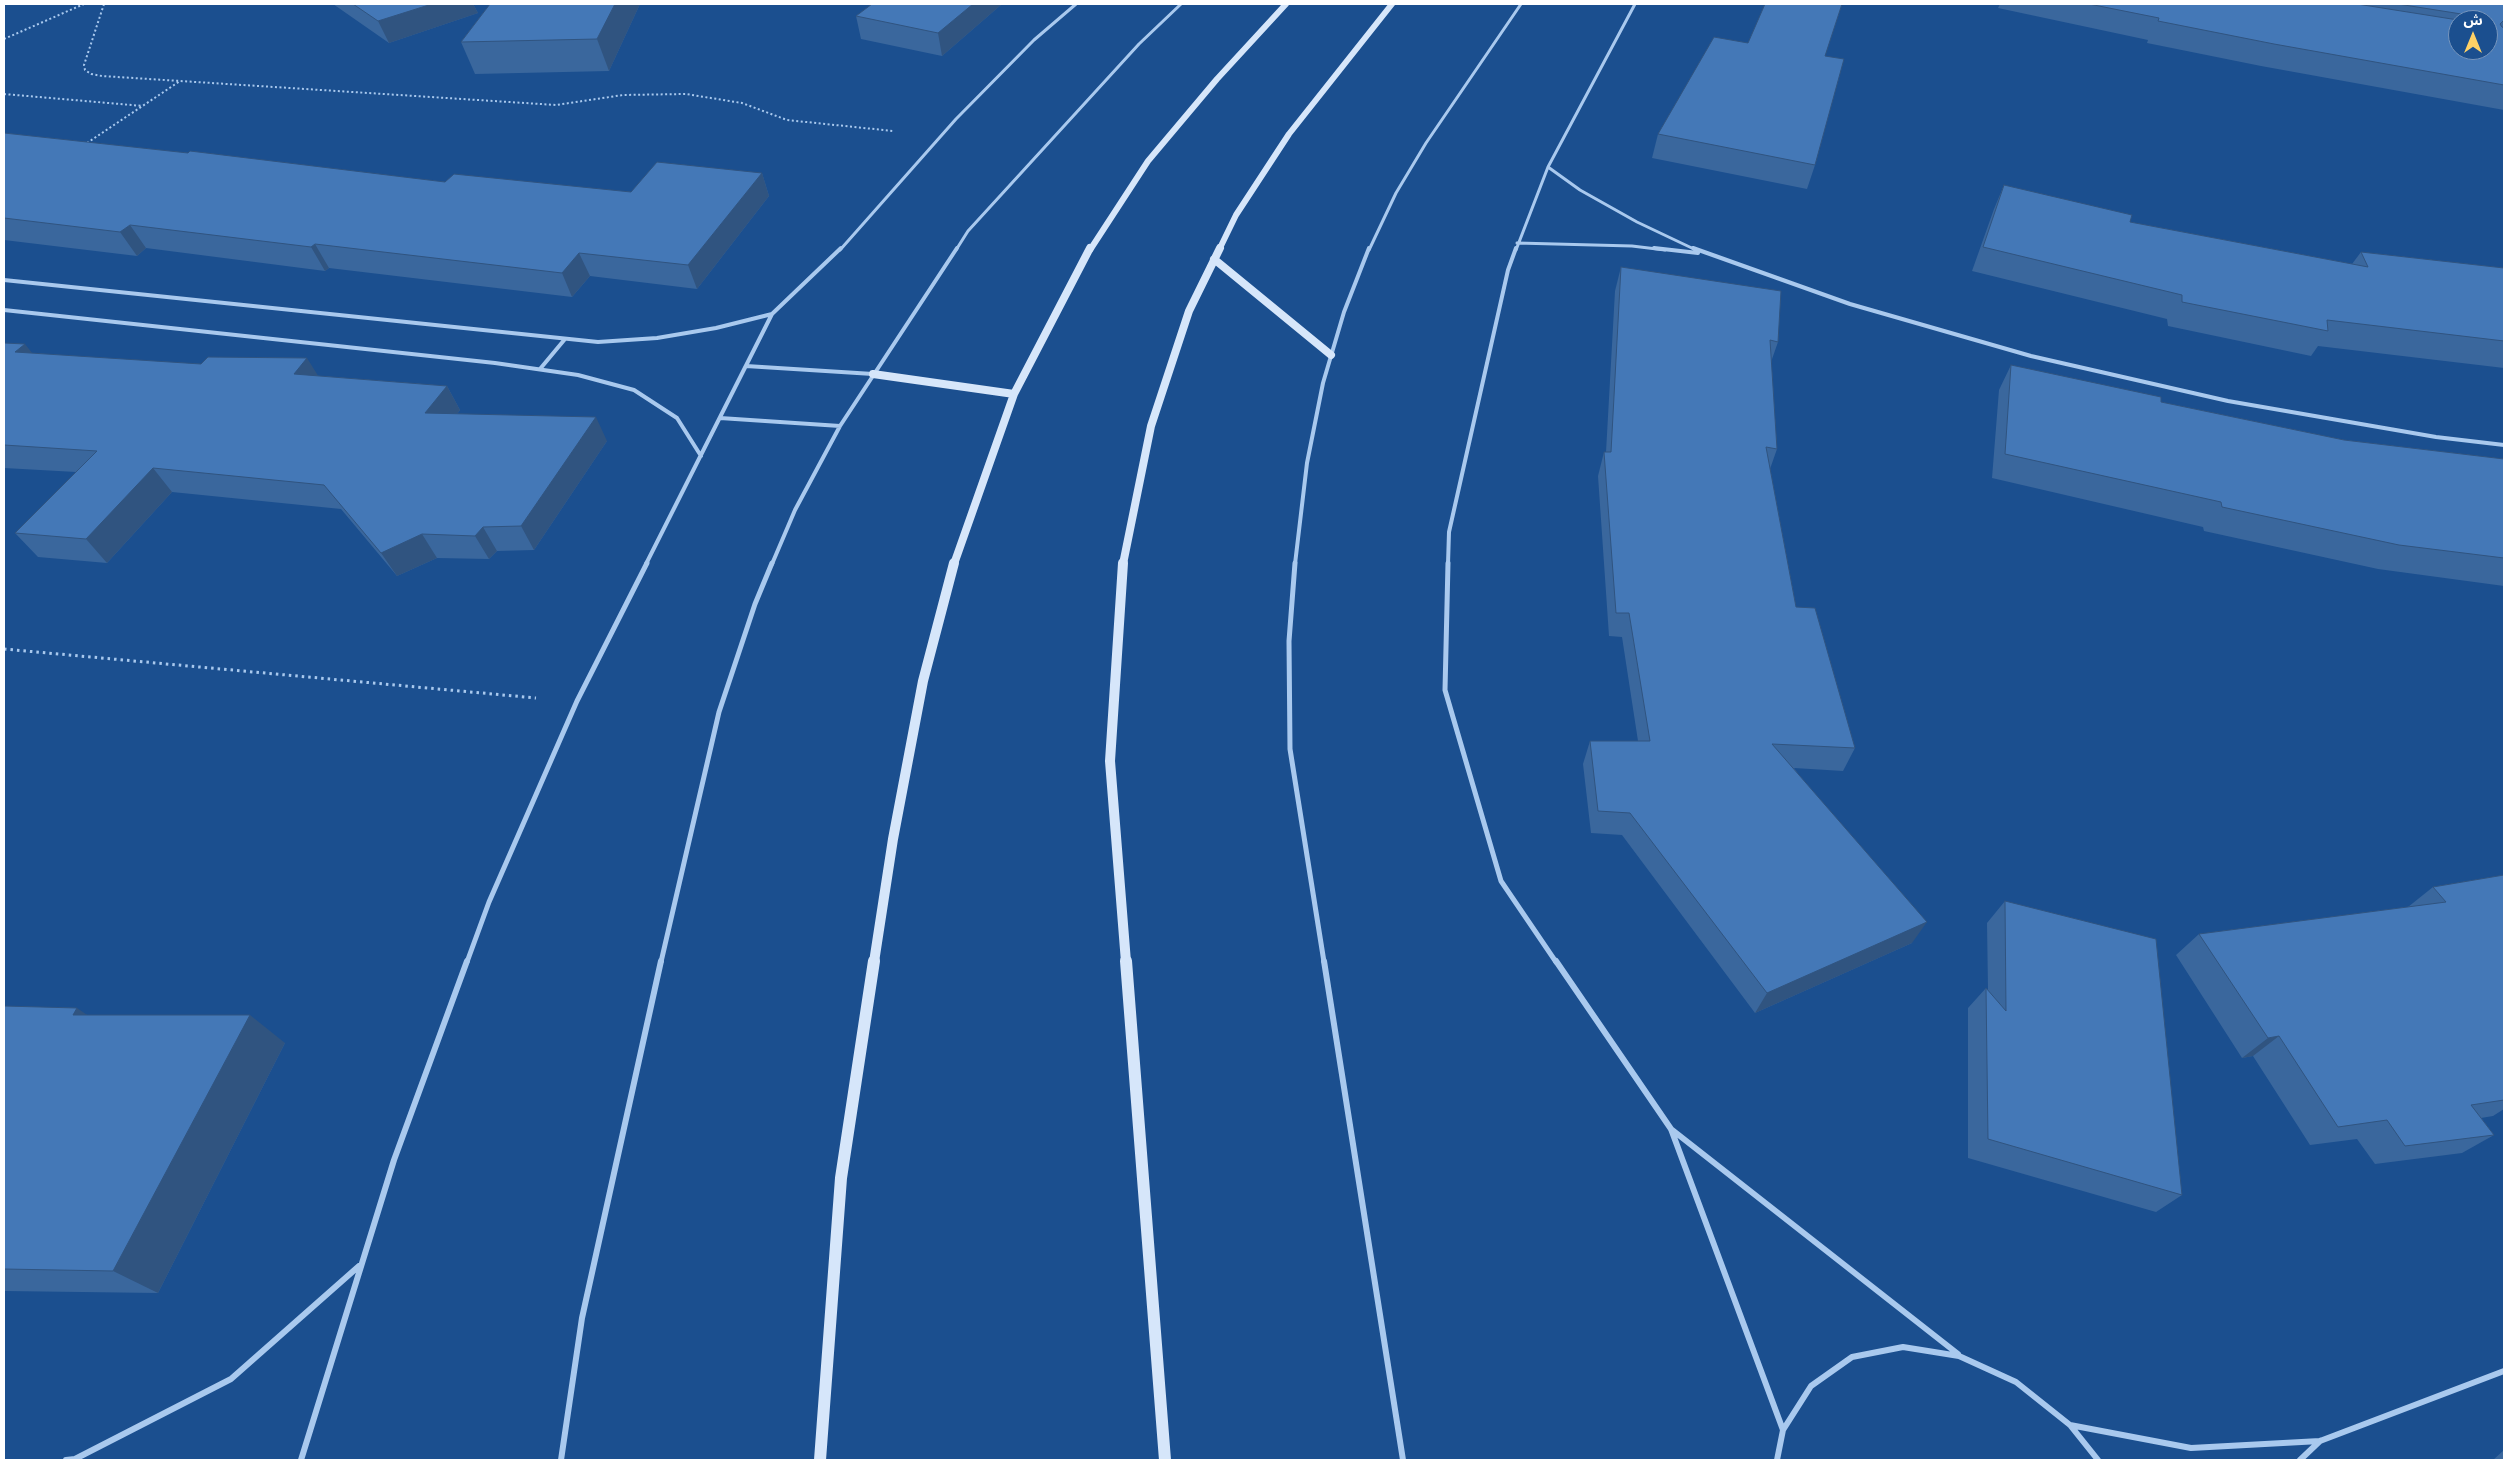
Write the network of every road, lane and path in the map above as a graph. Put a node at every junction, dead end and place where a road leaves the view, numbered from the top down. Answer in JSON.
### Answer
{"nodes":[{"id":1,"x":84,"y":4,"type":"edge"},
{"id":2,"x":104,"y":4,"type":"edge"},
{"id":3,"x":1076,"y":4,"type":"edge"},
{"id":4,"x":1180,"y":4,"type":"edge"},
{"id":5,"x":1286,"y":4,"type":"edge"},
{"id":6,"x":1392,"y":4,"type":"edge"},
{"id":7,"x":1521,"y":4,"type":"edge"},
{"id":8,"x":1635,"y":4,"type":"edge"},
{"id":9,"x":4,"y":39,"type":"edge"},
{"id":10,"x":180,"y":81,"type":"junction"},
{"id":11,"x":4,"y":94,"type":"edge"},
{"id":12,"x":143,"y":106,"type":"junction"},
{"id":13,"x":941,"y":136,"type":"junction"},
{"id":14,"x":86,"y":144,"type":"edge"},
{"id":15,"x":1548,"y":167,"type":"junction"},
{"id":16,"x":1517,"y":243,"type":"junction"},
{"id":17,"x":1703,"y":253,"type":"junction"},
{"id":18,"x":1214,"y":259,"type":"junction"},
{"id":19,"x":4,"y":280,"type":"edge"},
{"id":20,"x":4,"y":310,"type":"edge"},
{"id":21,"x":772,"y":314,"type":"junction"},
{"id":22,"x":565,"y":338,"type":"junction"},
{"id":23,"x":1331,"y":355,"type":"junction"},
{"id":24,"x":746,"y":366,"type":"junction"},
{"id":25,"x":540,"y":369,"type":"junction"},
{"id":26,"x":873,"y":374,"type":"junction"},
{"id":27,"x":1014,"y":394,"type":"junction"},
{"id":28,"x":720,"y":418,"type":"junction"},
{"id":29,"x":840,"y":426,"type":"junction"},
{"id":30,"x":2504,"y":445,"type":"edge"},
{"id":31,"x":701,"y":456,"type":"junction"},
{"id":32,"x":4,"y":649,"type":"edge"},
{"id":33,"x":577,"y":701,"type":"junction"},
{"id":34,"x":1671,"y":1129,"type":"junction"},
{"id":35,"x":360,"y":1266,"type":"junction"},
{"id":36,"x":1959,"y":1356,"type":"junction"},
{"id":37,"x":2504,"y":1372,"type":"edge"},
{"id":38,"x":2070,"y":1425,"type":"junction"},
{"id":39,"x":1783,"y":1430,"type":"junction"},
{"id":40,"x":2320,"y":1441,"type":"junction"},
{"id":41,"x":66,"y":1460,"type":"edge"},
{"id":42,"x":301,"y":1460,"type":"edge"},
{"id":43,"x":561,"y":1460,"type":"edge"},
{"id":44,"x":820,"y":1460,"type":"edge"},
{"id":45,"x":1165,"y":1460,"type":"edge"},
{"id":46,"x":1403,"y":1460,"type":"edge"},
{"id":47,"x":1777,"y":1460,"type":"edge"},
{"id":48,"x":2098,"y":1460,"type":"edge"},
{"id":49,"x":2300,"y":1460,"type":"edge"}],
"edges":[{"from":1,"to":9,"type":"path"},
{"from":2,"to":10,"type":"path"},
{"from":3,"to":13,"type":"street"},
{"from":4,"to":26,"type":"street"},
{"from":5,"to":27,"type":"street"},
{"from":6,"to":18,"type":"street"},
{"from":7,"to":23,"type":"street"},
{"from":8,"to":15,"type":"street"},
{"from":10,"to":12,"type":"path"},
{"from":10,"to":13,"type":"path"},
{"from":11,"to":12,"type":"path"},
{"from":12,"to":14,"type":"path"},
{"from":13,"to":21,"type":"street"},
{"from":15,"to":16,"type":"street"},
{"from":15,"to":17,"type":"street"},
{"from":16,"to":17,"type":"street"},
{"from":16,"to":34,"type":"street"},
{"from":17,"to":30,"type":"street"},
{"from":18,"to":23,"type":"street"},
{"from":18,"to":45,"type":"street"},
{"from":19,"to":22,"type":"street"},
{"from":20,"to":25,"type":"street"},
{"from":21,"to":22,"type":"street"},
{"from":21,"to":24,"type":"street"},
{"from":22,"to":25,"type":"street"},
{"from":23,"to":46,"type":"street"},
{"from":24,"to":26,"type":"street"},
{"from":24,"to":28,"type":"street"},
{"from":25,"to":31,"type":"street"},
{"from":26,"to":27,"type":"street"},
{"from":26,"to":29,"type":"street"},
{"from":27,"to":44,"type":"street"},
{"from":28,"to":29,"type":"street"},
{"from":28,"to":31,"type":"street"},
{"from":29,"to":43,"type":"street"},
{"from":31,"to":33,"type":"street"},
{"from":32,"to":33,"type":"path"},
{"from":33,"to":35,"type":"street"},
{"from":34,"to":36,"type":"street"},
{"from":34,"to":39,"type":"street"},
{"from":35,"to":41,"type":"street"},
{"from":35,"to":42,"type":"street"},
{"from":36,"to":38,"type":"street"},
{"from":36,"to":39,"type":"street"},
{"from":37,"to":40,"type":"street"},
{"from":38,"to":40,"type":"street"},
{"from":38,"to":48,"type":"street"},
{"from":39,"to":47,"type":"street"},
{"from":40,"to":49,"type":"street"}]}
